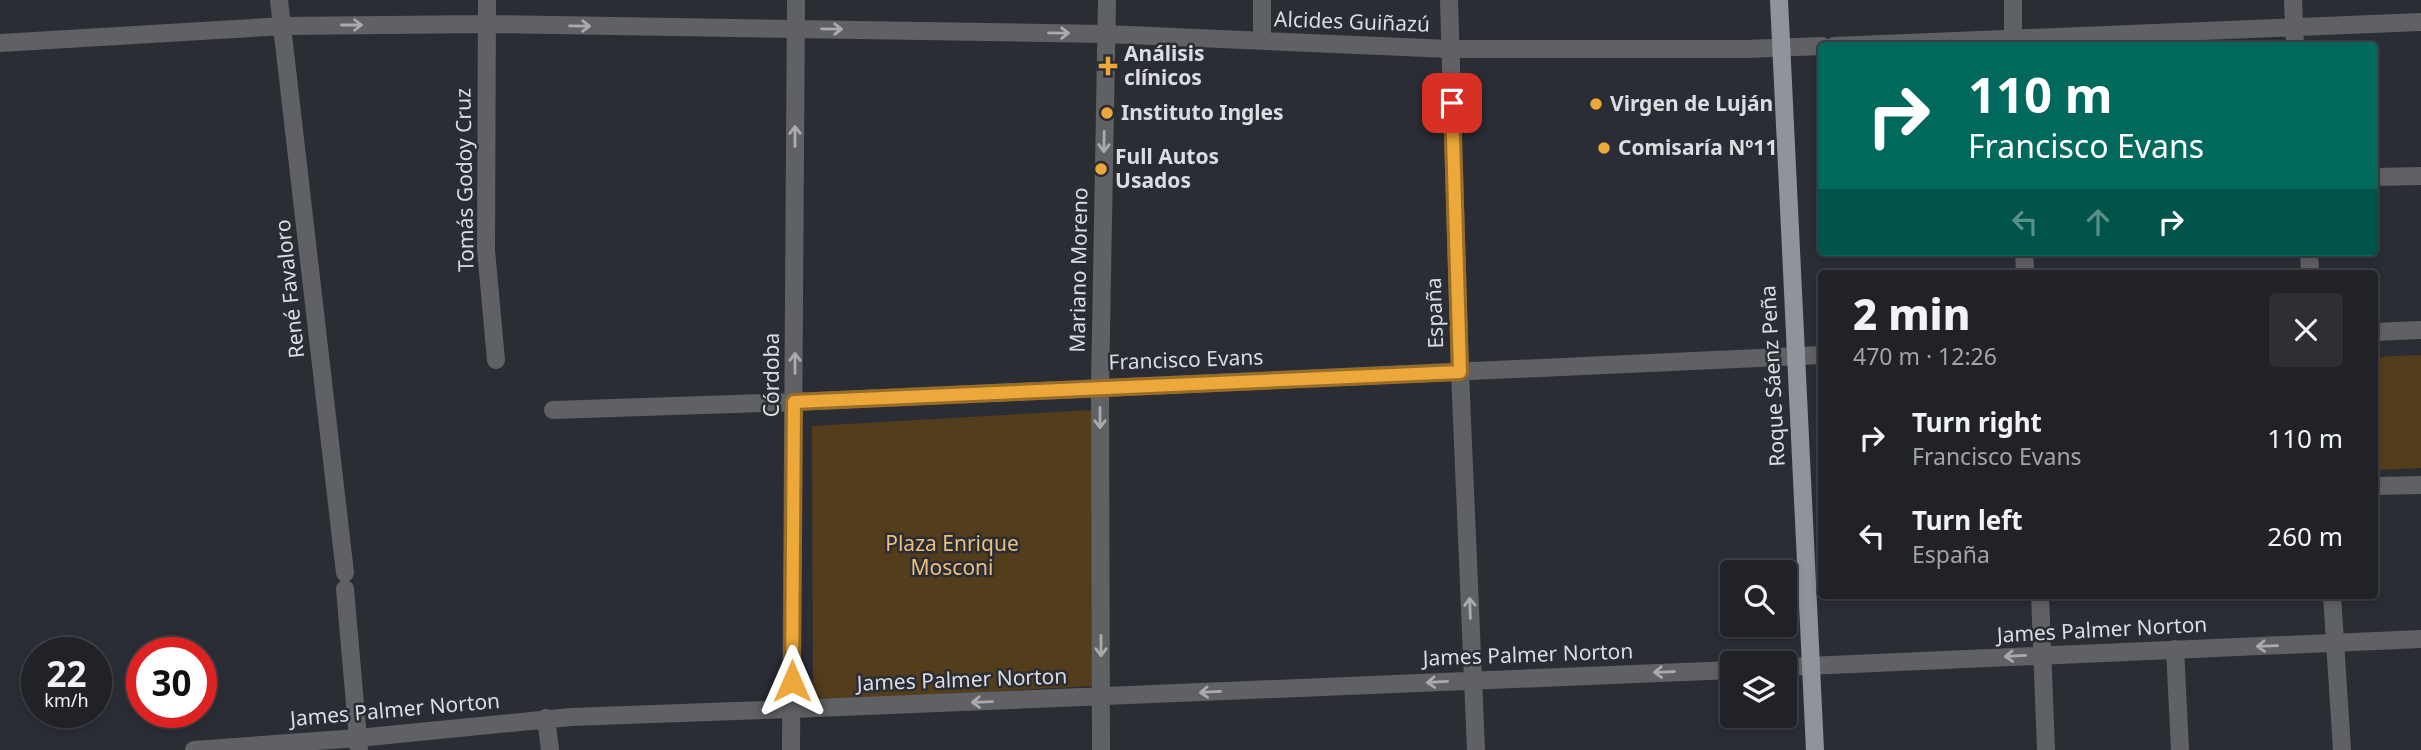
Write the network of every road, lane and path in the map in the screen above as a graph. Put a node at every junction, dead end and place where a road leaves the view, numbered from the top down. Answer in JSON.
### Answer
{"nodes":[{"id":1,"x":279,"y":0,"type":"edge"},
{"id":2,"x":487,"y":0,"type":"edge"},
{"id":3,"x":796,"y":0,"type":"edge"},
{"id":4,"x":1107,"y":0,"type":"edge"},
{"id":5,"x":1262,"y":0,"type":"edge"},
{"id":6,"x":1449,"y":0,"type":"edge"},
{"id":7,"x":1779,"y":0,"type":"edge"},
{"id":8,"x":2013,"y":0,"type":"edge"},
{"id":9,"x":2292,"y":0,"type":"edge"},
{"id":10,"x":2421,"y":22,"type":"edge"},
{"id":11,"x":487,"y":24,"type":"junction"},
{"id":12,"x":284,"y":26,"type":"junction"},
{"id":13,"x":2294,"y":27,"type":"junction"},
{"id":14,"x":796,"y":29,"type":"junction"},
{"id":15,"x":1106,"y":34,"type":"junction"},
{"id":16,"x":1262,"y":41,"type":"junction"},
{"id":17,"x":2013,"y":42,"type":"edge"},
{"id":18,"x":2295,"y":42,"type":"edge"},
{"id":19,"x":0,"y":43,"type":"edge"},
{"id":20,"x":1818,"y":46,"type":"edge"},
{"id":21,"x":1781,"y":48,"type":"junction"},
{"id":22,"x":1450,"y":49,"type":"junction"},
{"id":23,"x":2421,"y":176,"type":"edge"},
{"id":24,"x":2378,"y":177,"type":"edge"},
{"id":25,"x":2421,"y":330,"type":"edge"},
{"id":26,"x":2378,"y":332,"type":"edge"},
{"id":27,"x":1818,"y":355,"type":"edge"},
{"id":28,"x":1795,"y":356,"type":"junction"},
{"id":29,"x":496,"y":360,"type":"dead end"},
{"id":30,"x":1460,"y":372,"type":"junction"},
{"id":31,"x":1100,"y":387,"type":"junction"},
{"id":32,"x":794,"y":402,"type":"junction"},
{"id":33,"x":553,"y":410,"type":"dead end"},
{"id":34,"x":2421,"y":485,"type":"edge"},
{"id":35,"x":2378,"y":486,"type":"edge"},
{"id":36,"x":2040,"y":599,"type":"edge"},
{"id":37,"x":2332,"y":599,"type":"edge"},
{"id":38,"x":2421,"y":639,"type":"edge"},
{"id":39,"x":2335,"y":643,"type":"junction"},
{"id":40,"x":2175,"y":649,"type":"junction"},
{"id":41,"x":2042,"y":655,"type":"junction"},
{"id":42,"x":1811,"y":666,"type":"junction"},
{"id":43,"x":1797,"y":667,"type":"edge"},
{"id":44,"x":1720,"y":670,"type":"edge"},
{"id":45,"x":1474,"y":680,"type":"junction"},
{"id":46,"x":1101,"y":697,"type":"junction"},
{"id":47,"x":792,"y":709,"type":"junction"},
{"id":48,"x":546,"y":718,"type":"junction"},
{"id":49,"x":358,"y":744,"type":"edge"},
{"id":50,"x":194,"y":750,"type":"edge"},
{"id":51,"x":551,"y":750,"type":"edge"},
{"id":52,"x":791,"y":750,"type":"edge"},
{"id":53,"x":1101,"y":750,"type":"edge"},
{"id":54,"x":1476,"y":750,"type":"edge"},
{"id":55,"x":1815,"y":750,"type":"edge"},
{"id":56,"x":2046,"y":750,"type":"edge"},
{"id":57,"x":2180,"y":750,"type":"edge"},
{"id":58,"x":2342,"y":750,"type":"edge"}],
"edges":[{"from":1,"to":12,"type":"street","name":"René Favaloro"},
{"from":2,"to":11,"type":"street","name":"Tomás Godoy Cruz"},
{"from":3,"to":14,"type":"street","name":"Córdoba"},
{"from":4,"to":15,"type":"street","name":"Mariano Moreno"},
{"from":5,"to":16,"type":"street"},
{"from":6,"to":22,"type":"street","name":"España"},
{"from":7,"to":21,"type":"main road","name":"Roque Sáenz Peña"},
{"from":8,"to":17,"type":"street"},
{"from":9,"to":13,"type":"street"},
{"from":10,"to":13,"type":"street"},
{"from":12,"to":11,"type":"street","name":"Alcides Guiñazú","one_way":true},
{"from":11,"to":14,"type":"street","name":"Alcides Guiñazú","one_way":true},
{"from":11,"to":29,"type":"street","name":"Tomás Godoy Cruz"},
{"from":12,"to":19,"type":"street","name":"Alcides Guiñazú"},
{"from":12,"to":49,"type":"street","name":"René Favaloro"},
{"from":13,"to":17,"type":"street"},
{"from":13,"to":18,"type":"street"},
{"from":14,"to":15,"type":"street","name":"Alcides Guiñazú","one_way":true},
{"from":32,"to":14,"type":"street","name":"Córdoba","one_way":true},
{"from":15,"to":16,"type":"street","name":"Alcides Guiñazú"},
{"from":15,"to":31,"type":"street","name":"Mariano Moreno","one_way":true},
{"from":16,"to":22,"type":"street","name":"Alcides Guiñazú"},
{"from":20,"to":21,"type":"street","name":"Alcides Guiñazú"},
{"from":21,"to":22,"type":"street","name":"Alcides Guiñazú"},
{"from":21,"to":28,"type":"main road","name":"Roque Sáenz Peña"},
{"from":22,"to":30,"type":"street","name":"España"},
{"from":23,"to":24,"type":"street"},
{"from":25,"to":26,"type":"street"},
{"from":27,"to":28,"type":"street","name":"Francisco Evans"},
{"from":28,"to":30,"type":"street","name":"Francisco Evans"},
{"from":28,"to":42,"type":"main road","name":"Roque Sáenz Peña"},
{"from":30,"to":31,"type":"street","name":"Francisco Evans"},
{"from":45,"to":30,"type":"street","name":"España","one_way":true},
{"from":31,"to":32,"type":"street","name":"Francisco Evans"},
{"from":31,"to":46,"type":"street","name":"Mariano Moreno","one_way":true},
{"from":32,"to":33,"type":"street","name":"Francisco Evans"},
{"from":32,"to":47,"type":"street","name":"Córdoba"},
{"from":34,"to":35,"type":"street"},
{"from":36,"to":41,"type":"street"},
{"from":37,"to":39,"type":"street"},
{"from":38,"to":39,"type":"street","name":"James Palmer Norton"},
{"from":39,"to":40,"type":"street","name":"James Palmer Norton","one_way":true},
{"from":39,"to":58,"type":"street"},
{"from":40,"to":41,"type":"street","name":"James Palmer Norton"},
{"from":40,"to":57,"type":"street"},
{"from":41,"to":42,"type":"street","name":"James Palmer Norton","one_way":true},
{"from":41,"to":56,"type":"street"},
{"from":42,"to":43,"type":"street","name":"James Palmer Norton"},
{"from":42,"to":55,"type":"main road","name":"Roque Sáenz Peña"},
{"from":44,"to":45,"type":"street","name":"James Palmer Norton","one_way":true},
{"from":45,"to":46,"type":"street","name":"James Palmer Norton","one_way":true},
{"from":45,"to":54,"type":"street","name":"España"},
{"from":46,"to":47,"type":"street","name":"James Palmer Norton","one_way":true},
{"from":46,"to":53,"type":"street","name":"Mariano Moreno"},
{"from":47,"to":48,"type":"street","name":"James Palmer Norton"},
{"from":47,"to":52,"type":"street","name":"Córdoba"},
{"from":48,"to":49,"type":"street","name":"James Palmer Norton"},
{"from":48,"to":51,"type":"street"},
{"from":49,"to":50,"type":"street","name":"James Palmer Norton"}]}
